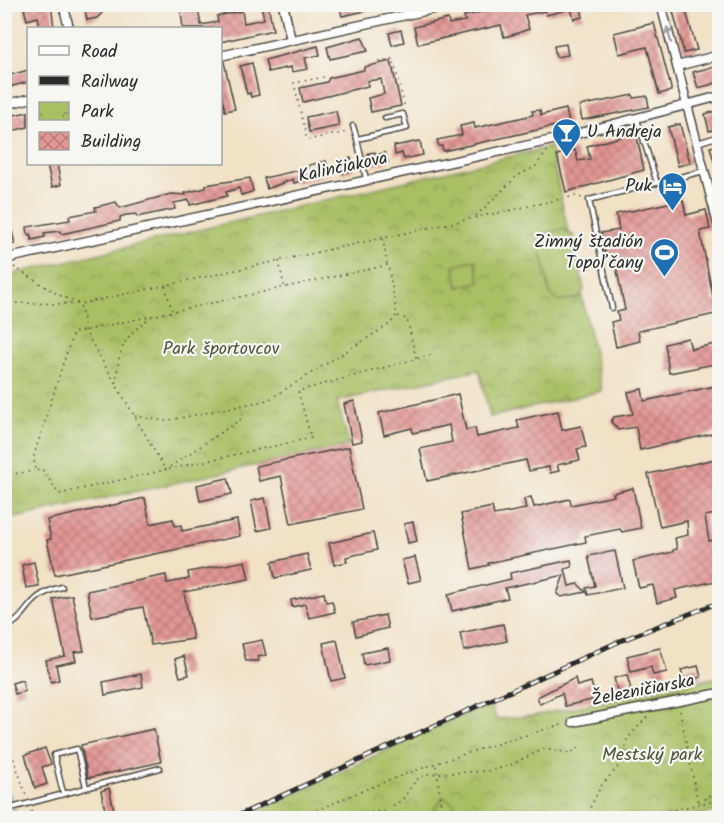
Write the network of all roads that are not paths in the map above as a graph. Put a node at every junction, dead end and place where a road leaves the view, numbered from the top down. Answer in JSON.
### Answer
{"nodes":[{"id":1,"x":63,"y":4,"type":"edge"},
{"id":2,"x":283,"y":4,"type":"edge"},
{"id":3,"x":456,"y":4,"type":"edge"},
{"id":4,"x":661,"y":4,"type":"edge"},
{"id":5,"x":69,"y":27,"type":"edge"},
{"id":6,"x":291,"y":40,"type":"junction"},
{"id":7,"x":720,"y":55,"type":"edge"},
{"id":8,"x":222,"y":56,"type":"edge"},
{"id":9,"x":677,"y":66,"type":"junction"},
{"id":10,"x":720,"y":96,"type":"edge"},
{"id":11,"x":27,"y":99,"type":"edge"},
{"id":12,"x":4,"y":105,"type":"edge"},
{"id":13,"x":687,"y":106,"type":"junction"},
{"id":14,"x":385,"y":117,"type":"dead end"},
{"id":15,"x":637,"y":118,"type":"junction"},
{"id":16,"x":354,"y":128,"type":"road end"},
{"id":17,"x":720,"y":136,"type":"edge"},
{"id":18,"x":357,"y":140,"type":"junction"},
{"id":19,"x":697,"y":142,"type":"junction"},
{"id":20,"x":704,"y":171,"type":"junction"},
{"id":21,"x":366,"y":179,"type":"junction"},
{"id":22,"x":657,"y":183,"type":"junction"},
{"id":23,"x":720,"y":231,"type":"edge"},
{"id":24,"x":4,"y":259,"type":"edge"},
{"id":25,"x":612,"y":308,"type":"dead end"},
{"id":26,"x":62,"y":587,"type":"dead end"},
{"id":27,"x":4,"y":629,"type":"edge"},
{"id":28,"x":720,"y":693,"type":"edge"},
{"id":29,"x":573,"y":722,"type":"road end"},
{"id":30,"x":160,"y":768,"type":"dead end"},
{"id":31,"x":86,"y":787,"type":"junction"},
{"id":32,"x":63,"y":793,"type":"junction"},
{"id":33,"x":4,"y":810,"type":"edge"}],
"edges":[{"from":1,"to":5,"type":"street"},
{"from":2,"to":6,"type":"street"},
{"from":3,"to":6,"type":"street"},
{"from":9,"to":4,"type":"street","one_way":true},
{"from":6,"to":8,"type":"street"},
{"from":7,"to":9,"type":"street"},
{"from":9,"to":13,"type":"street"},
{"from":10,"to":13,"type":"street","name":"Kalinčiakova"},
{"from":11,"to":12,"type":"street"},
{"from":13,"to":15,"type":"street","name":"Kalinčiakova"},
{"from":13,"to":19,"type":"street"},
{"from":14,"to":18,"type":"lane"},
{"from":15,"to":21,"type":"street","name":"Kalinčiakova"},
{"from":15,"to":22,"type":"lane"},
{"from":16,"to":18,"type":"lane"},
{"from":17,"to":19,"type":"lane"},
{"from":18,"to":21,"type":"lane"},
{"from":19,"to":20,"type":"street"},
{"from":20,"to":22,"type":"lane"},
{"from":20,"to":23,"type":"street"},
{"from":21,"to":24,"type":"street","name":"Kalinčiakova"},
{"from":22,"to":25,"type":"lane"},
{"from":26,"to":27,"type":"lane"},
{"from":28,"to":29,"type":"street","name":"Železničiarska"},
{"from":30,"to":31,"type":"lane"},
{"from":31,"to":32,"type":"lane"},
{"from":31,"to":32,"type":"lane"},
{"from":32,"to":33,"type":"lane"}]}
